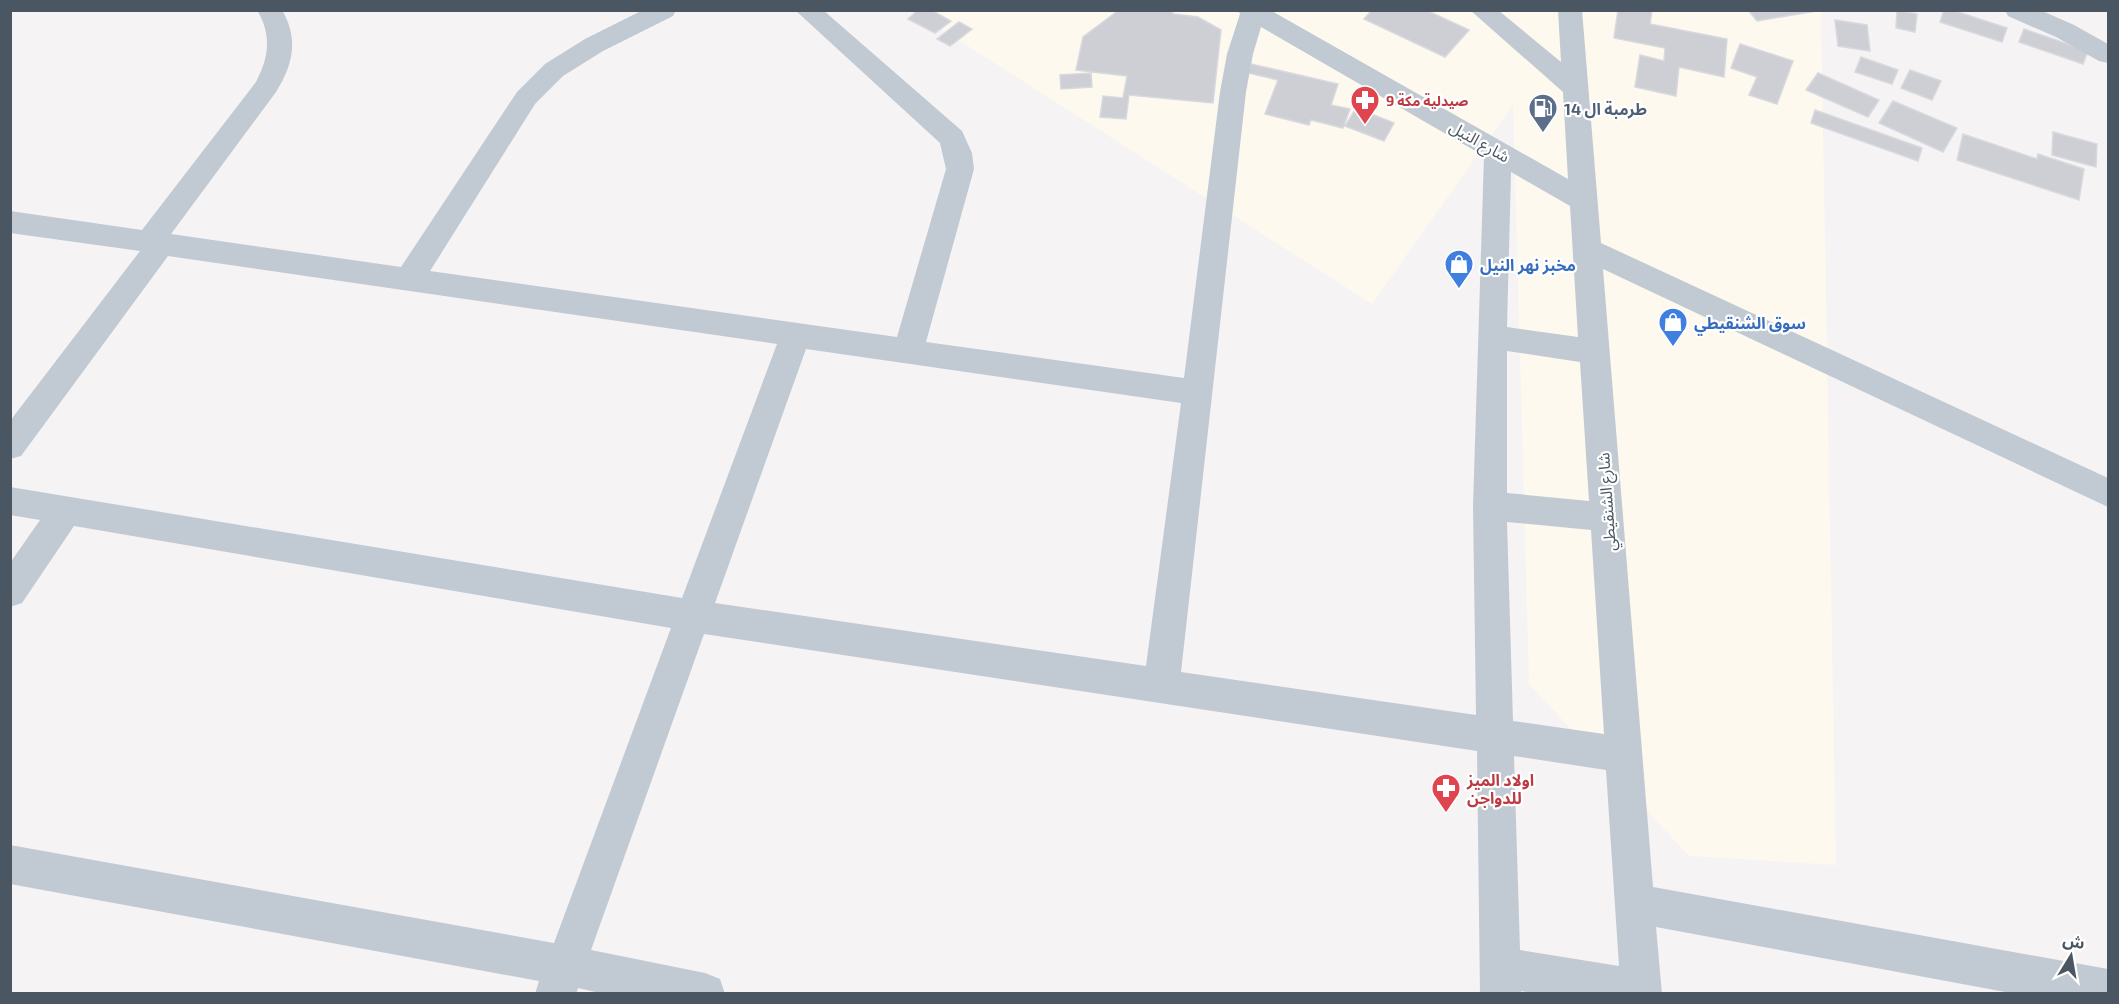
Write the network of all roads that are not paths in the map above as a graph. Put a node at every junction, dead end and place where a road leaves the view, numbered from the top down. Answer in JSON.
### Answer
{"nodes":[{"id":1,"x":269,"y":10,"type":"edge"},
{"id":2,"x":664,"y":10,"type":"edge"},
{"id":3,"x":807,"y":10,"type":"edge"},
{"id":4,"x":1482,"y":10,"type":"edge"},
{"id":5,"x":1570,"y":10,"type":"edge"},
{"id":6,"x":2017,"y":10,"type":"edge"},
{"id":7,"x":1252,"y":11,"type":"edge"},
{"id":8,"x":2109,"y":55,"type":"edge"},
{"id":9,"x":1576,"y":89,"type":"junction"},
{"id":10,"x":1498,"y":152,"type":"junction"},
{"id":11,"x":1584,"y":201,"type":"junction"},
{"id":12,"x":10,"y":222,"type":"edge"},
{"id":13,"x":156,"y":242,"type":"junction"},
{"id":14,"x":1587,"y":249,"type":"junction"},
{"id":15,"x":409,"y":279,"type":"junction"},
{"id":16,"x":796,"y":335,"type":"junction"},
{"id":17,"x":1492,"y":337,"type":"junction"},
{"id":18,"x":908,"y":351,"type":"junction"},
{"id":19,"x":1595,"y":352,"type":"junction"},
{"id":20,"x":1198,"y":393,"type":"junction"},
{"id":21,"x":10,"y":446,"type":"edge"},
{"id":22,"x":2109,"y":493,"type":"edge"},
{"id":23,"x":10,"y":501,"type":"edge"},
{"id":24,"x":1490,"y":506,"type":"junction"},
{"id":25,"x":67,"y":509,"type":"junction"},
{"id":26,"x":1607,"y":517,"type":"junction"},
{"id":27,"x":10,"y":592,"type":"edge"},
{"id":28,"x":694,"y":616,"type":"junction"},
{"id":29,"x":1161,"y":686,"type":"junction"},
{"id":30,"x":1495,"y":736,"type":"junction"},
{"id":31,"x":1624,"y":755,"type":"junction"},
{"id":32,"x":10,"y":864,"type":"edge"},
{"id":33,"x":1634,"y":903,"type":"junction"},
{"id":34,"x":560,"y":979,"type":"edge"},
{"id":35,"x":1501,"y":980,"type":"edge"},
{"id":36,"x":2109,"y":990,"type":"edge"},
{"id":37,"x":1641,"y":992,"type":"edge"},
{"id":38,"x":705,"y":993,"type":"edge"}],
"edges":[{"from":1,"to":13,"type":"street"},
{"from":2,"to":15,"type":"street"},
{"from":3,"to":18,"type":"street"},
{"from":4,"to":9,"type":"street"},
{"from":5,"to":9,"type":"street","name":"شارع الشنقيطي"},
{"from":6,"to":8,"type":"street"},
{"from":7,"to":10,"type":"street","name":"شارع النيل"},
{"from":7,"to":20,"type":"street"},
{"from":9,"to":11,"type":"street","name":"شارع الشنقيطي"},
{"from":10,"to":11,"type":"street","name":"شارع النيل"},
{"from":10,"to":17,"type":"street"},
{"from":11,"to":14,"type":"street","name":"شارع الشنقيطي"},
{"from":12,"to":13,"type":"street"},
{"from":13,"to":15,"type":"street"},
{"from":13,"to":21,"type":"street"},
{"from":14,"to":19,"type":"street","name":"شارع الشنقيطي"},
{"from":14,"to":22,"type":"street"},
{"from":15,"to":16,"type":"street"},
{"from":16,"to":18,"type":"street"},
{"from":16,"to":28,"type":"street"},
{"from":17,"to":19,"type":"street"},
{"from":17,"to":24,"type":"street"},
{"from":18,"to":20,"type":"street"},
{"from":19,"to":26,"type":"street","name":"شارع الشنقيطي"},
{"from":20,"to":29,"type":"street"},
{"from":23,"to":25,"type":"street"},
{"from":24,"to":26,"type":"street"},
{"from":24,"to":30,"type":"street"},
{"from":25,"to":27,"type":"street"},
{"from":25,"to":28,"type":"street"},
{"from":26,"to":31,"type":"street","name":"شارع الشنقيطي"},
{"from":28,"to":29,"type":"street"},
{"from":28,"to":34,"type":"street"},
{"from":29,"to":30,"type":"street"},
{"from":30,"to":31,"type":"street"},
{"from":30,"to":35,"type":"street"},
{"from":31,"to":33,"type":"street","name":"شارع الشنقيطي"},
{"from":32,"to":34,"type":"street"},
{"from":33,"to":36,"type":"street"},
{"from":33,"to":37,"type":"street","name":"شارع الشنقيطي"},
{"from":34,"to":38,"type":"street"},
{"from":35,"to":37,"type":"street"}]}
